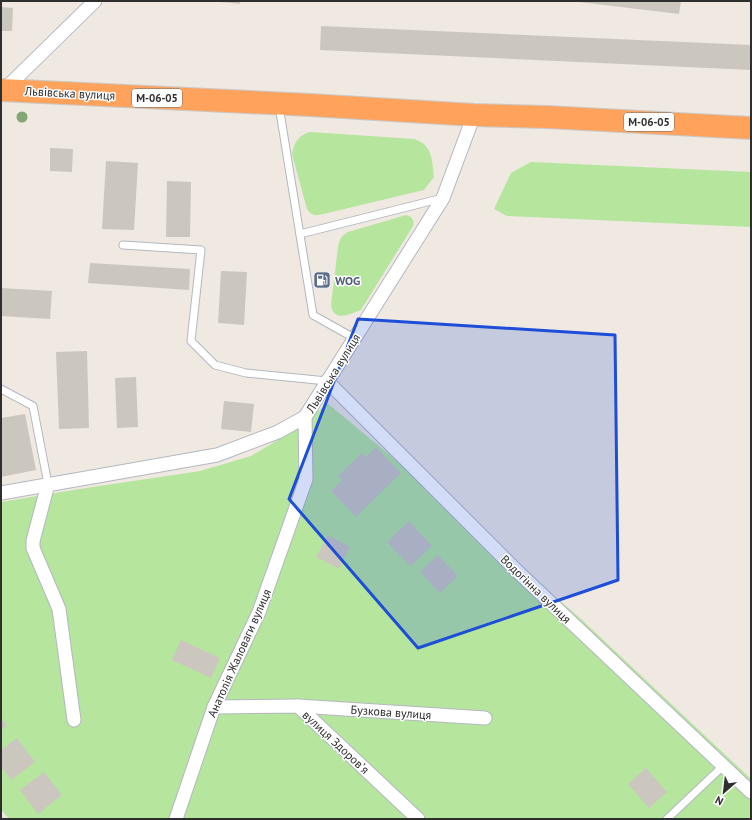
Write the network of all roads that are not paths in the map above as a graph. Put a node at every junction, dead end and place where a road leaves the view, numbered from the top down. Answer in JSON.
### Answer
{"nodes":[{"id":1,"x":95,"y":1,"type":"edge"},
{"id":2,"x":2,"y":90,"type":"edge"},
{"id":3,"x":279,"y":104,"type":"junction"},
{"id":4,"x":474,"y":115,"type":"junction"},
{"id":5,"x":751,"y":128,"type":"edge"},
{"id":6,"x":443,"y":198,"type":"junction"},
{"id":7,"x":300,"y":234,"type":"junction"},
{"id":8,"x":123,"y":245,"type":"dead end"},
{"id":9,"x":354,"y":338,"type":"junction"},
{"id":10,"x":327,"y":381,"type":"junction"},
{"id":11,"x":1,"y":389,"type":"edge"},
{"id":12,"x":304,"y":417,"type":"junction"},
{"id":13,"x":48,"y":484,"type":"junction"},
{"id":14,"x":1,"y":493,"type":"edge"},
{"id":15,"x":298,"y":706,"type":"junction"},
{"id":16,"x":214,"y":707,"type":"junction"},
{"id":17,"x":485,"y":718,"type":"dead end"},
{"id":18,"x":74,"y":720,"type":"dead end"},
{"id":19,"x":723,"y":766,"type":"junction"},
{"id":20,"x":751,"y":792,"type":"edge"},
{"id":21,"x":176,"y":819,"type":"edge"},
{"id":22,"x":418,"y":819,"type":"edge"},
{"id":23,"x":667,"y":819,"type":"edge"}],
"edges":[{"from":1,"to":2,"type":"street"},
{"from":2,"to":3,"type":"highway","name":"Львівська вулиця","number":"М-06-05"},
{"from":3,"to":4,"type":"highway","name":"Львівська вулиця","number":"М-06-05"},
{"from":3,"to":7,"type":"lane"},
{"from":4,"to":5,"type":"highway","name":"Львівська вулиця","number":"М-06-05"},
{"from":4,"to":6,"type":"street","name":"Львівська вулиця"},
{"from":6,"to":7,"type":"lane"},
{"from":6,"to":9,"type":"street","name":"Львівська вулиця"},
{"from":7,"to":9,"type":"lane"},
{"from":8,"to":10,"type":"lane"},
{"from":9,"to":10,"type":"street","name":"Львівська вулиця"},
{"from":10,"to":12,"type":"street","name":"Львівська вулиця"},
{"from":10,"to":19,"type":"street","name":"Водогінна вулиця"},
{"from":11,"to":13,"type":"lane"},
{"from":12,"to":13,"type":"street","name":"Львівська вулиця"},
{"from":12,"to":16,"type":"street","name":"Анатолія Жаловаги вулиця"},
{"from":13,"to":14,"type":"street","name":"Львівська вулиця"},
{"from":13,"to":18,"type":"street"},
{"from":15,"to":16,"type":"street","name":"вулиця Здоровʼя"},
{"from":15,"to":17,"type":"street","name":"Бузкова вулиця"},
{"from":15,"to":22,"type":"street","name":"вулиця Здоровʼя"},
{"from":16,"to":21,"type":"street","name":"Анатолія Жаловаги вулиця"},
{"from":19,"to":20,"type":"street","name":"Водогінна вулиця"},
{"from":19,"to":23,"type":"lane"}]}
